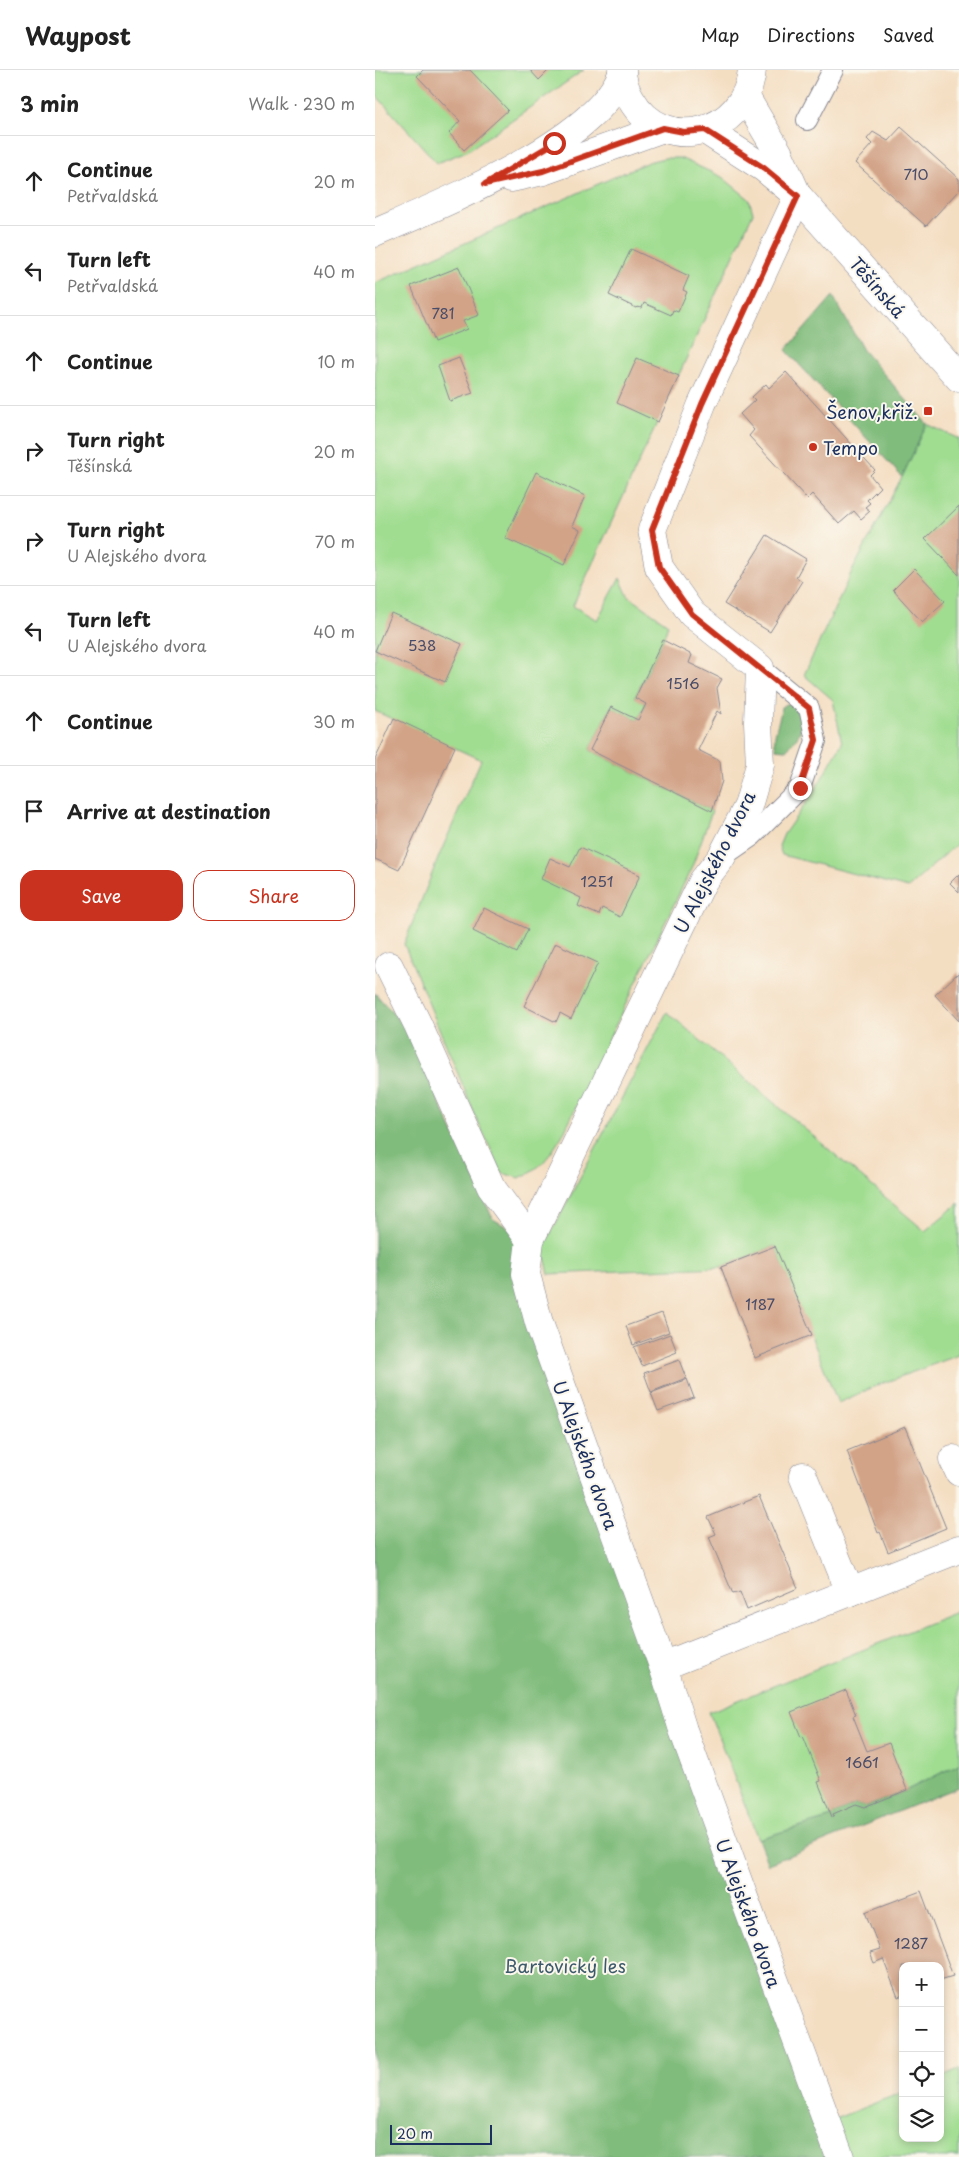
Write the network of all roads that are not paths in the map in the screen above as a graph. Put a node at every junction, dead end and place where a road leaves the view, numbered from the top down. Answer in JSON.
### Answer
{"nodes":[{"id":1,"x":752,"y":70,"type":"edge"},
{"id":2,"x":833,"y":70,"type":"edge"},
{"id":3,"x":622,"y":72,"type":"edge"},
{"id":4,"x":745,"y":96,"type":"junction"},
{"id":5,"x":807,"y":120,"type":"dead end"},
{"id":6,"x":663,"y":128,"type":"junction"},
{"id":7,"x":705,"y":130,"type":"junction"},
{"id":8,"x":485,"y":184,"type":"junction"},
{"id":9,"x":798,"y":196,"type":"junction"},
{"id":10,"x":375,"y":233,"type":"edge"},
{"id":11,"x":959,"y":378,"type":"edge"},
{"id":12,"x":760,"y":668,"type":"junction"},
{"id":13,"x":721,"y":858,"type":"junction"},
{"id":14,"x":389,"y":966,"type":"dead end"},
{"id":15,"x":530,"y":1240,"type":"junction"},
{"id":16,"x":803,"y":1476,"type":"dead end"},
{"id":17,"x":959,"y":1549,"type":"edge"},
{"id":18,"x":850,"y":1592,"type":"junction"},
{"id":19,"x":663,"y":1666,"type":"junction"},
{"id":20,"x":840,"y":2157,"type":"edge"}],
"edges":[{"from":1,"to":4,"type":"street"},
{"from":2,"to":5,"type":"lane"},
{"from":3,"to":6,"type":"street"},
{"from":3,"to":8,"type":"street"},
{"from":4,"to":7,"type":"street"},
{"from":4,"to":9,"type":"street","name":"Těšínská"},
{"from":6,"to":7,"type":"street"},
{"from":6,"to":8,"type":"street"},
{"from":7,"to":9,"type":"street","name":"Těšínská"},
{"from":8,"to":10,"type":"street"},
{"from":9,"to":11,"type":"street","name":"Těšínská"},
{"from":9,"to":12,"type":"street"},
{"from":12,"to":13,"type":"street","name":"U Alejského dvora"},
{"from":12,"to":13,"type":"lane"},
{"from":13,"to":15,"type":"street","name":"U Alejského dvora"},
{"from":14,"to":15,"type":"street"},
{"from":15,"to":19,"type":"street","name":"U Alejského dvora"},
{"from":16,"to":18,"type":"street"},
{"from":17,"to":18,"type":"street"},
{"from":18,"to":19,"type":"street"},
{"from":19,"to":20,"type":"street","name":"U Alejského dvora"}]}
